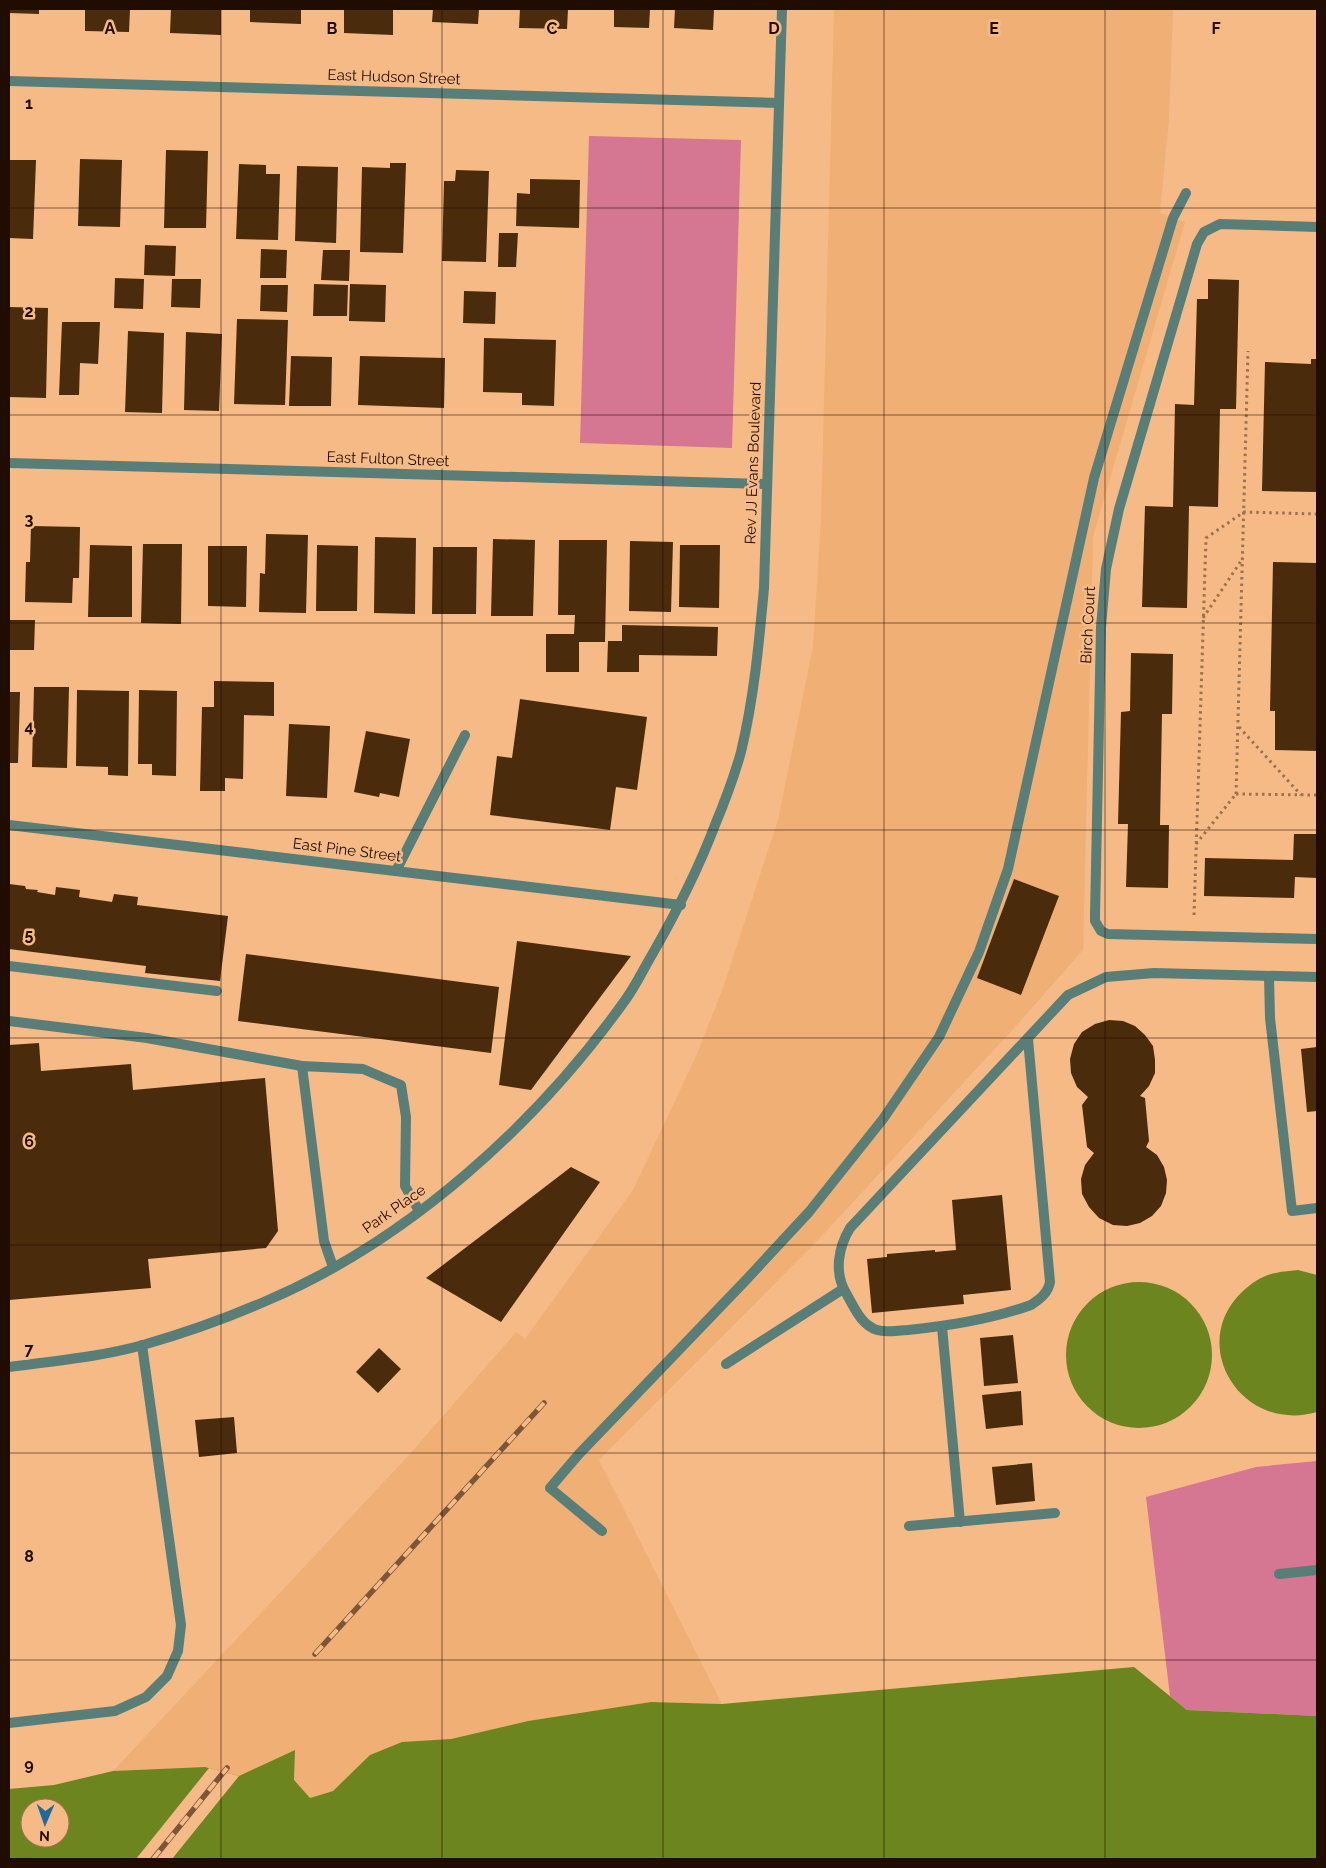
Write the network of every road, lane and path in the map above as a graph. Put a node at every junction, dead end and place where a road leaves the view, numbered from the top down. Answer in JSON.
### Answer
{"nodes":[{"id":1,"x":782,"y":9,"type":"edge"},
{"id":2,"x":9,"y":80,"type":"edge"},
{"id":3,"x":779,"y":103,"type":"junction"},
{"id":4,"x":1186,"y":193,"type":"dead end"},
{"id":5,"x":1317,"y":226,"type":"edge"},
{"id":6,"x":1248,"y":351,"type":"dead end"},
{"id":7,"x":9,"y":463,"type":"edge"},
{"id":8,"x":767,"y":484,"type":"junction"},
{"id":9,"x":1244,"y":512,"type":"junction"},
{"id":10,"x":1317,"y":514,"type":"edge"},
{"id":11,"x":1243,"y":558,"type":"junction"},
{"id":12,"x":1203,"y":619,"type":"junction"},
{"id":13,"x":1238,"y":727,"type":"junction"},
{"id":14,"x":465,"y":735,"type":"dead end"},
{"id":15,"x":1236,"y":794,"type":"junction"},
{"id":16,"x":1301,"y":795,"type":"junction"},
{"id":17,"x":1317,"y":795,"type":"edge"},
{"id":18,"x":9,"y":825,"type":"edge"},
{"id":19,"x":1196,"y":844,"type":"junction"},
{"id":20,"x":396,"y":871,"type":"junction"},
{"id":21,"x":681,"y":905,"type":"junction"},
{"id":22,"x":1193,"y":936,"type":"junction"},
{"id":23,"x":1317,"y":939,"type":"edge"},
{"id":24,"x":9,"y":966,"type":"edge"},
{"id":25,"x":1269,"y":976,"type":"junction"},
{"id":26,"x":1317,"y":977,"type":"edge"},
{"id":27,"x":217,"y":991,"type":"dead end"},
{"id":28,"x":9,"y":1021,"type":"edge"},
{"id":29,"x":1028,"y":1038,"type":"junction"},
{"id":30,"x":302,"y":1066,"type":"junction"},
{"id":31,"x":1317,"y":1208,"type":"edge"},
{"id":32,"x":418,"y":1211,"type":"junction"},
{"id":33,"x":333,"y":1267,"type":"junction"},
{"id":34,"x":843,"y":1289,"type":"junction"},
{"id":35,"x":942,"y":1326,"type":"junction"},
{"id":36,"x":142,"y":1345,"type":"junction"},
{"id":37,"x":726,"y":1364,"type":"dead end"},
{"id":38,"x":9,"y":1367,"type":"edge"},
{"id":39,"x":1055,"y":1513,"type":"dead end"},
{"id":40,"x":960,"y":1522,"type":"junction"},
{"id":41,"x":909,"y":1526,"type":"dead end"},
{"id":42,"x":602,"y":1531,"type":"dead end"},
{"id":43,"x":1317,"y":1570,"type":"edge"},
{"id":44,"x":1279,"y":1574,"type":"dead end"},
{"id":45,"x":9,"y":1723,"type":"edge"}],
"edges":[{"from":1,"to":3,"type":"street","name":"Rev JJ Evans Boulevard"},
{"from":2,"to":3,"type":"street","name":"East Hudson Street"},
{"from":3,"to":8,"type":"street","name":"Rev JJ Evans Boulevard"},
{"from":4,"to":42,"type":"street"},
{"from":5,"to":22,"type":"street","name":"Birch Court"},
{"from":6,"to":9,"type":"path"},
{"from":7,"to":8,"type":"street","name":"East Fulton Street"},
{"from":8,"to":21,"type":"street","name":"Rev JJ Evans Boulevard"},
{"from":9,"to":10,"type":"path"},
{"from":9,"to":11,"type":"path"},
{"from":9,"to":12,"type":"path"},
{"from":11,"to":12,"type":"path"},
{"from":11,"to":13,"type":"path"},
{"from":12,"to":19,"type":"path"},
{"from":13,"to":15,"type":"path"},
{"from":13,"to":16,"type":"path"},
{"from":14,"to":20,"type":"street"},
{"from":15,"to":16,"type":"path"},
{"from":15,"to":19,"type":"path"},
{"from":16,"to":17,"type":"path"},
{"from":18,"to":20,"type":"street","name":"East Pine Street"},
{"from":19,"to":22,"type":"path"},
{"from":20,"to":21,"type":"street","name":"East Pine Street"},
{"from":21,"to":32,"type":"street","name":"Park Place"},
{"from":22,"to":23,"type":"street","name":"Birch Court"},
{"from":24,"to":27,"type":"street"},
{"from":25,"to":26,"type":"street"},
{"from":25,"to":29,"type":"street"},
{"from":25,"to":31,"type":"street"},
{"from":28,"to":30,"type":"street"},
{"from":29,"to":34,"type":"street"},
{"from":29,"to":35,"type":"street"},
{"from":30,"to":32,"type":"street"},
{"from":30,"to":33,"type":"street"},
{"from":32,"to":33,"type":"street","name":"Park Place"},
{"from":33,"to":36,"type":"street","name":"Park Place"},
{"from":34,"to":35,"type":"street"},
{"from":34,"to":37,"type":"street"},
{"from":35,"to":40,"type":"street"},
{"from":36,"to":38,"type":"street","name":"Park Place"},
{"from":36,"to":45,"type":"street"},
{"from":39,"to":40,"type":"street"},
{"from":40,"to":41,"type":"street"},
{"from":43,"to":44,"type":"street"}]}
